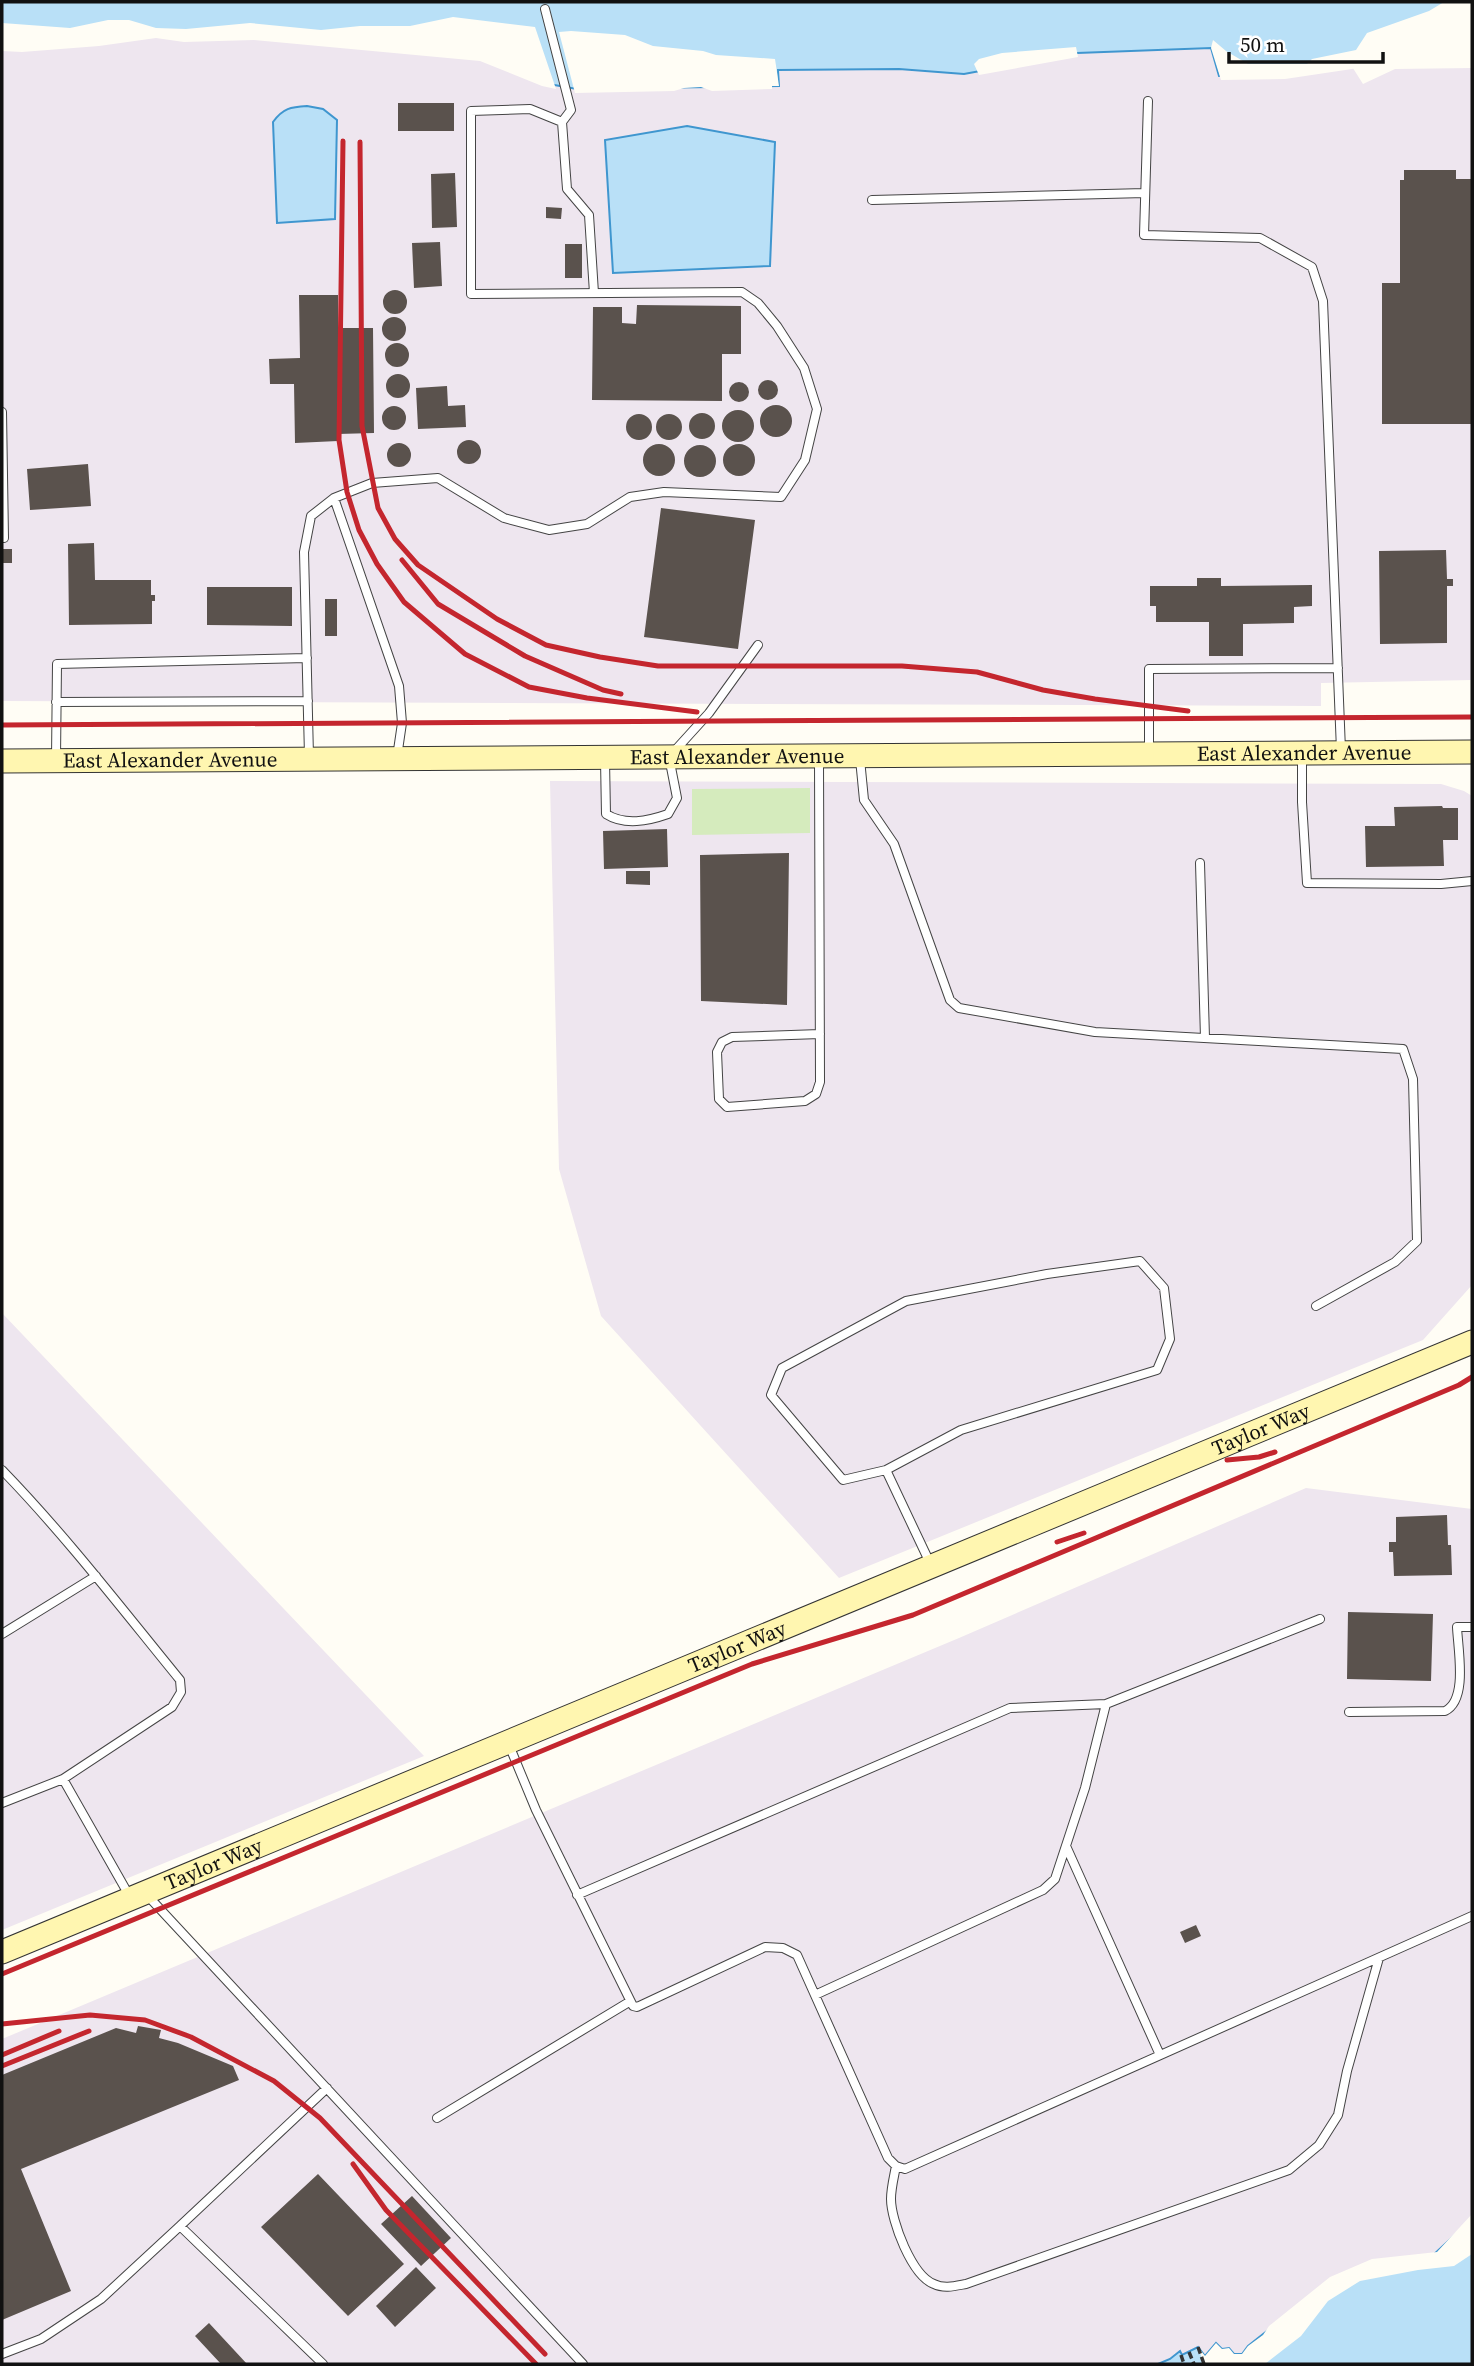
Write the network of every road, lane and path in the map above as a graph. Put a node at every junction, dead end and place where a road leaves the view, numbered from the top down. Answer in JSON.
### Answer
{"nodes":[{"id":1,"x":545,"y":9,"type":"dead end"},
{"id":2,"x":1148,"y":101,"type":"dead end"},
{"id":3,"x":562,"y":122,"type":"junction"},
{"id":4,"x":1145,"y":193,"type":"junction"},
{"id":5,"x":872,"y":200,"type":"dead end"},
{"id":6,"x":594,"y":293,"type":"junction"},
{"id":7,"x":2,"y":412,"type":"edge"},
{"id":8,"x":334,"y":498,"type":"junction"},
{"id":9,"x":2,"y":538,"type":"edge"},
{"id":10,"x":758,"y":645,"type":"dead end"},
{"id":11,"x":307,"y":658,"type":"junction"},
{"id":12,"x":1338,"y":668,"type":"junction"},
{"id":13,"x":308,"y":701,"type":"junction"},
{"id":14,"x":56,"y":702,"type":"junction"},
{"id":15,"x":1472,"y":752,"type":"edge"},
{"id":16,"x":1341,"y":753,"type":"junction"},
{"id":17,"x":1302,"y":754,"type":"junction"},
{"id":18,"x":1149,"y":755,"type":"junction"},
{"id":19,"x":820,"y":756,"type":"junction"},
{"id":20,"x":860,"y":756,"type":"junction"},
{"id":21,"x":669,"y":757,"type":"junction"},
{"id":22,"x":604,"y":758,"type":"junction"},
{"id":23,"x":397,"y":759,"type":"junction"},
{"id":24,"x":309,"y":760,"type":"junction"},
{"id":25,"x":2,"y":761,"type":"edge"},
{"id":26,"x":56,"y":761,"type":"junction"},
{"id":27,"x":1200,"y":863,"type":"dead end"},
{"id":28,"x":1472,"y":881,"type":"edge"},
{"id":29,"x":820,"y":1034,"type":"junction"},
{"id":30,"x":1205,"y":1038,"type":"junction"},
{"id":31,"x":1316,"y":1306,"type":"dead end"},
{"id":32,"x":1472,"y":1342,"type":"edge"},
{"id":33,"x":2,"y":1470,"type":"edge"},
{"id":34,"x":886,"y":1470,"type":"junction"},
{"id":35,"x":931,"y":1566,"type":"junction"},
{"id":36,"x":96,"y":1576,"type":"junction"},
{"id":37,"x":1320,"y":1619,"type":"dead end"},
{"id":38,"x":1472,"y":1627,"type":"edge"},
{"id":39,"x":2,"y":1634,"type":"edge"},
{"id":40,"x":1106,"y":1704,"type":"junction"},
{"id":41,"x":1349,"y":1712,"type":"dead end"},
{"id":42,"x":508,"y":1742,"type":"junction"},
{"id":43,"x":63,"y":1779,"type":"junction"},
{"id":44,"x":2,"y":1803,"type":"edge"},
{"id":45,"x":1066,"y":1846,"type":"junction"},
{"id":46,"x":577,"y":1895,"type":"junction"},
{"id":47,"x":138,"y":1896,"type":"junction"},
{"id":48,"x":1472,"y":1916,"type":"edge"},
{"id":49,"x":2,"y":1952,"type":"edge"},
{"id":50,"x":1380,"y":1958,"type":"junction"},
{"id":51,"x":815,"y":1995,"type":"junction"},
{"id":52,"x":629,"y":2002,"type":"junction"},
{"id":53,"x":1160,"y":2055,"type":"junction"},
{"id":54,"x":327,"y":2088,"type":"junction"},
{"id":55,"x":437,"y":2118,"type":"dead end"},
{"id":56,"x":895,"y":2166,"type":"junction"},
{"id":57,"x":180,"y":2227,"type":"junction"},
{"id":58,"x":1198,"y":2347,"type":"dead end"},
{"id":59,"x":1189,"y":2352,"type":"dead end"},
{"id":60,"x":2,"y":2354,"type":"edge"},
{"id":61,"x":1181,"y":2355,"type":"dead end"},
{"id":62,"x":323,"y":2364,"type":"edge"},
{"id":63,"x":583,"y":2364,"type":"edge"},
{"id":64,"x":1184,"y":2364,"type":"edge"},
{"id":65,"x":1194,"y":2364,"type":"edge"},
{"id":66,"x":1204,"y":2364,"type":"edge"}],
"edges":[{"from":1,"to":3,"type":"lane"},
{"from":2,"to":4,"type":"lane"},
{"from":3,"to":6,"type":"lane"},
{"from":3,"to":6,"type":"lane"},
{"from":4,"to":5,"type":"lane"},
{"from":4,"to":12,"type":"lane"},
{"from":6,"to":8,"type":"lane"},
{"from":7,"to":9,"type":"lane"},
{"from":8,"to":11,"type":"lane"},
{"from":8,"to":23,"type":"lane"},
{"from":10,"to":21,"type":"lane"},
{"from":11,"to":13,"type":"lane"},
{"from":11,"to":14,"type":"lane"},
{"from":12,"to":16,"type":"lane"},
{"from":12,"to":18,"type":"lane"},
{"from":13,"to":14,"type":"lane"},
{"from":13,"to":24,"type":"lane"},
{"from":14,"to":26,"type":"lane"},
{"from":15,"to":16,"type":"street","name":"East Alexander Avenue"},
{"from":16,"to":17,"type":"street","name":"East Alexander Avenue"},
{"from":17,"to":18,"type":"street","name":"East Alexander Avenue"},
{"from":17,"to":28,"type":"lane"},
{"from":18,"to":20,"type":"street","name":"East Alexander Avenue"},
{"from":19,"to":20,"type":"street","name":"East Alexander Avenue"},
{"from":19,"to":21,"type":"street","name":"East Alexander Avenue"},
{"from":19,"to":29,"type":"lane"},
{"from":20,"to":30,"type":"lane"},
{"from":21,"to":22,"type":"street","name":"East Alexander Avenue"},
{"from":21,"to":22,"type":"lane"},
{"from":22,"to":23,"type":"street","name":"East Alexander Avenue"},
{"from":23,"to":24,"type":"street","name":"East Alexander Avenue"},
{"from":24,"to":26,"type":"street","name":"East Alexander Avenue"},
{"from":25,"to":26,"type":"street","name":"East Alexander Avenue"},
{"from":27,"to":30,"type":"lane"},
{"from":29,"to":29,"type":"lane"},
{"from":30,"to":31,"type":"lane"},
{"from":32,"to":35,"type":"street","name":"Taylor Way"},
{"from":33,"to":36,"type":"lane"},
{"from":34,"to":34,"type":"lane"},
{"from":34,"to":35,"type":"lane"},
{"from":35,"to":42,"type":"street","name":"Taylor Way"},
{"from":36,"to":39,"type":"lane"},
{"from":36,"to":43,"type":"lane"},
{"from":37,"to":40,"type":"lane"},
{"from":38,"to":41,"type":"lane"},
{"from":40,"to":45,"type":"lane"},
{"from":40,"to":46,"type":"lane"},
{"from":42,"to":46,"type":"lane"},
{"from":42,"to":47,"type":"street","name":"Taylor Way"},
{"from":43,"to":44,"type":"lane"},
{"from":43,"to":47,"type":"lane"},
{"from":45,"to":51,"type":"lane"},
{"from":45,"to":53,"type":"lane"},
{"from":46,"to":52,"type":"lane"},
{"from":47,"to":49,"type":"street","name":"Taylor Way"},
{"from":47,"to":54,"type":"lane"},
{"from":48,"to":50,"type":"lane"},
{"from":50,"to":53,"type":"lane"},
{"from":50,"to":56,"type":"lane"},
{"from":51,"to":52,"type":"lane"},
{"from":51,"to":56,"type":"lane"},
{"from":52,"to":55,"type":"lane"},
{"from":53,"to":56,"type":"lane"},
{"from":54,"to":57,"type":"lane"},
{"from":54,"to":63,"type":"lane"},
{"from":57,"to":60,"type":"lane"},
{"from":57,"to":62,"type":"lane"},
{"from":58,"to":66,"type":"path"},
{"from":59,"to":65,"type":"path"},
{"from":61,"to":64,"type":"path"}]}
